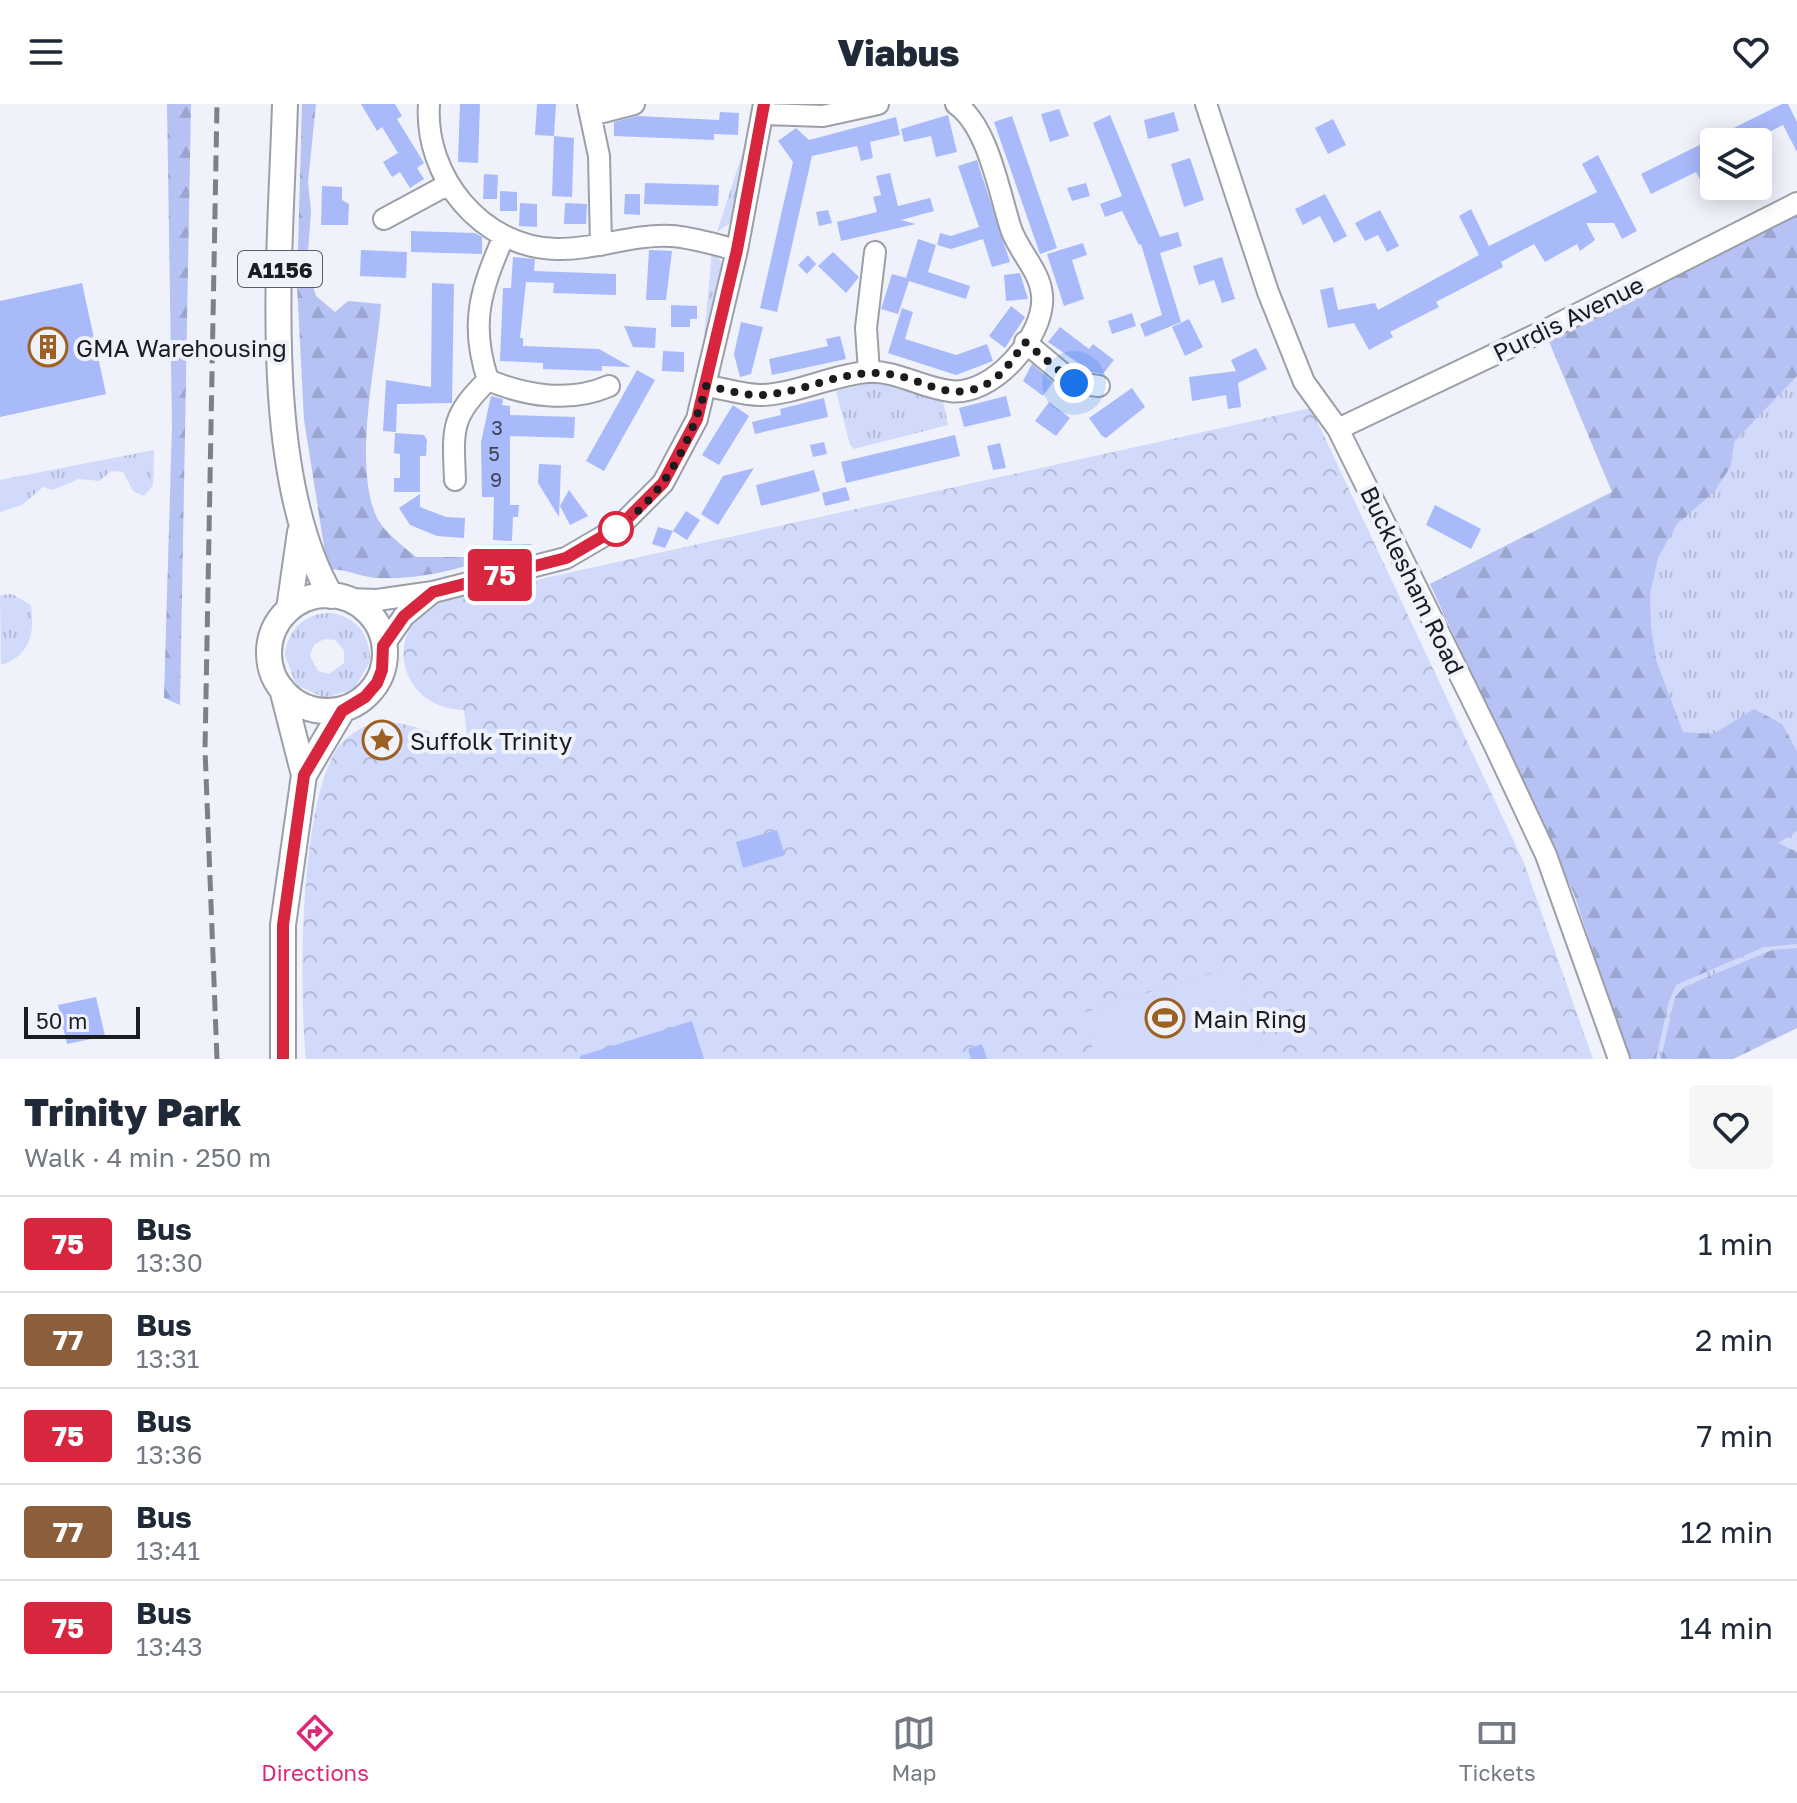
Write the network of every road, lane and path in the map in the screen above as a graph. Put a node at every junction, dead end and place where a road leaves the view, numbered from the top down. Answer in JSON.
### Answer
{"nodes":[{"id":1,"x":285,"y":104,"type":"edge"},
{"id":2,"x":429,"y":104,"type":"edge"},
{"id":3,"x":634,"y":104,"type":"edge"},
{"id":4,"x":878,"y":104,"type":"edge"},
{"id":5,"x":956,"y":104,"type":"edge"},
{"id":6,"x":1206,"y":104,"type":"edge"},
{"id":7,"x":590,"y":109,"type":"edge"},
{"id":8,"x":764,"y":109,"type":"edge"},
{"id":9,"x":447,"y":185,"type":"junction"},
{"id":10,"x":1797,"y":203,"type":"edge"},
{"id":11,"x":384,"y":219,"type":"dead end"},
{"id":12,"x":504,"y":236,"type":"junction"},
{"id":13,"x":601,"y":245,"type":"junction"},
{"id":14,"x":737,"y":250,"type":"junction"},
{"id":15,"x":875,"y":252,"type":"dead end"},
{"id":16,"x":1025,"y":342,"type":"junction"},
{"id":17,"x":869,"y":372,"type":"junction"},
{"id":18,"x":488,"y":380,"type":"junction"},
{"id":19,"x":609,"y":386,"type":"dead end"},
{"id":20,"x":706,"y":386,"type":"junction"},
{"id":21,"x":1099,"y":386,"type":"dead end"},
{"id":22,"x":1338,"y":429,"type":"junction"},
{"id":23,"x":455,"y":480,"type":"dead end"},
{"id":24,"x":301,"y":527,"type":"junction"},
{"id":25,"x":433,"y":592,"type":"junction"},
{"id":26,"x":339,"y":598,"type":"junction"},
{"id":27,"x":289,"y":609,"type":"junction"},
{"id":28,"x":383,"y":646,"type":"junction"},
{"id":29,"x":282,"y":689,"type":"junction"},
{"id":30,"x":342,"y":711,"type":"junction"},
{"id":31,"x":304,"y":775,"type":"junction"},
{"id":32,"x":283,"y":1059,"type":"edge"},
{"id":33,"x":1619,"y":1059,"type":"edge"}],
"edges":[{"from":1,"to":24,"type":"main road","number":"A1156"},
{"from":2,"to":9,"type":"street"},
{"from":3,"to":7,"type":"street"},
{"from":4,"to":8,"type":"street"},
{"from":5,"to":16,"type":"street"},
{"from":6,"to":22,"type":"street","name":"Bucklesham Road"},
{"from":7,"to":13,"type":"street"},
{"from":8,"to":14,"type":"street"},
{"from":9,"to":11,"type":"street"},
{"from":9,"to":12,"type":"street"},
{"from":10,"to":22,"type":"street","name":"Purdis Avenue"},
{"from":12,"to":13,"type":"street"},
{"from":12,"to":18,"type":"street"},
{"from":13,"to":14,"type":"street"},
{"from":14,"to":20,"type":"street"},
{"from":15,"to":17,"type":"street"},
{"from":16,"to":17,"type":"street"},
{"from":16,"to":21,"type":"street"},
{"from":17,"to":20,"type":"street"},
{"from":18,"to":19,"type":"street"},
{"from":18,"to":23,"type":"street"},
{"from":20,"to":25,"type":"street"},
{"from":22,"to":33,"type":"street","name":"Bucklesham Road"},
{"from":24,"to":26,"type":"main road","number":"A1156"},
{"from":24,"to":27,"type":"main road","number":"A1156"},
{"from":25,"to":26,"type":"street"},
{"from":25,"to":28,"type":"street"},
{"from":26,"to":27,"type":"main road"},
{"from":26,"to":28,"type":"main road"},
{"from":27,"to":29,"type":"main road"},
{"from":28,"to":30,"type":"main road"},
{"from":29,"to":30,"type":"main road"},
{"from":29,"to":31,"type":"main road"},
{"from":30,"to":31,"type":"main road"},
{"from":31,"to":32,"type":"main road"}]}
